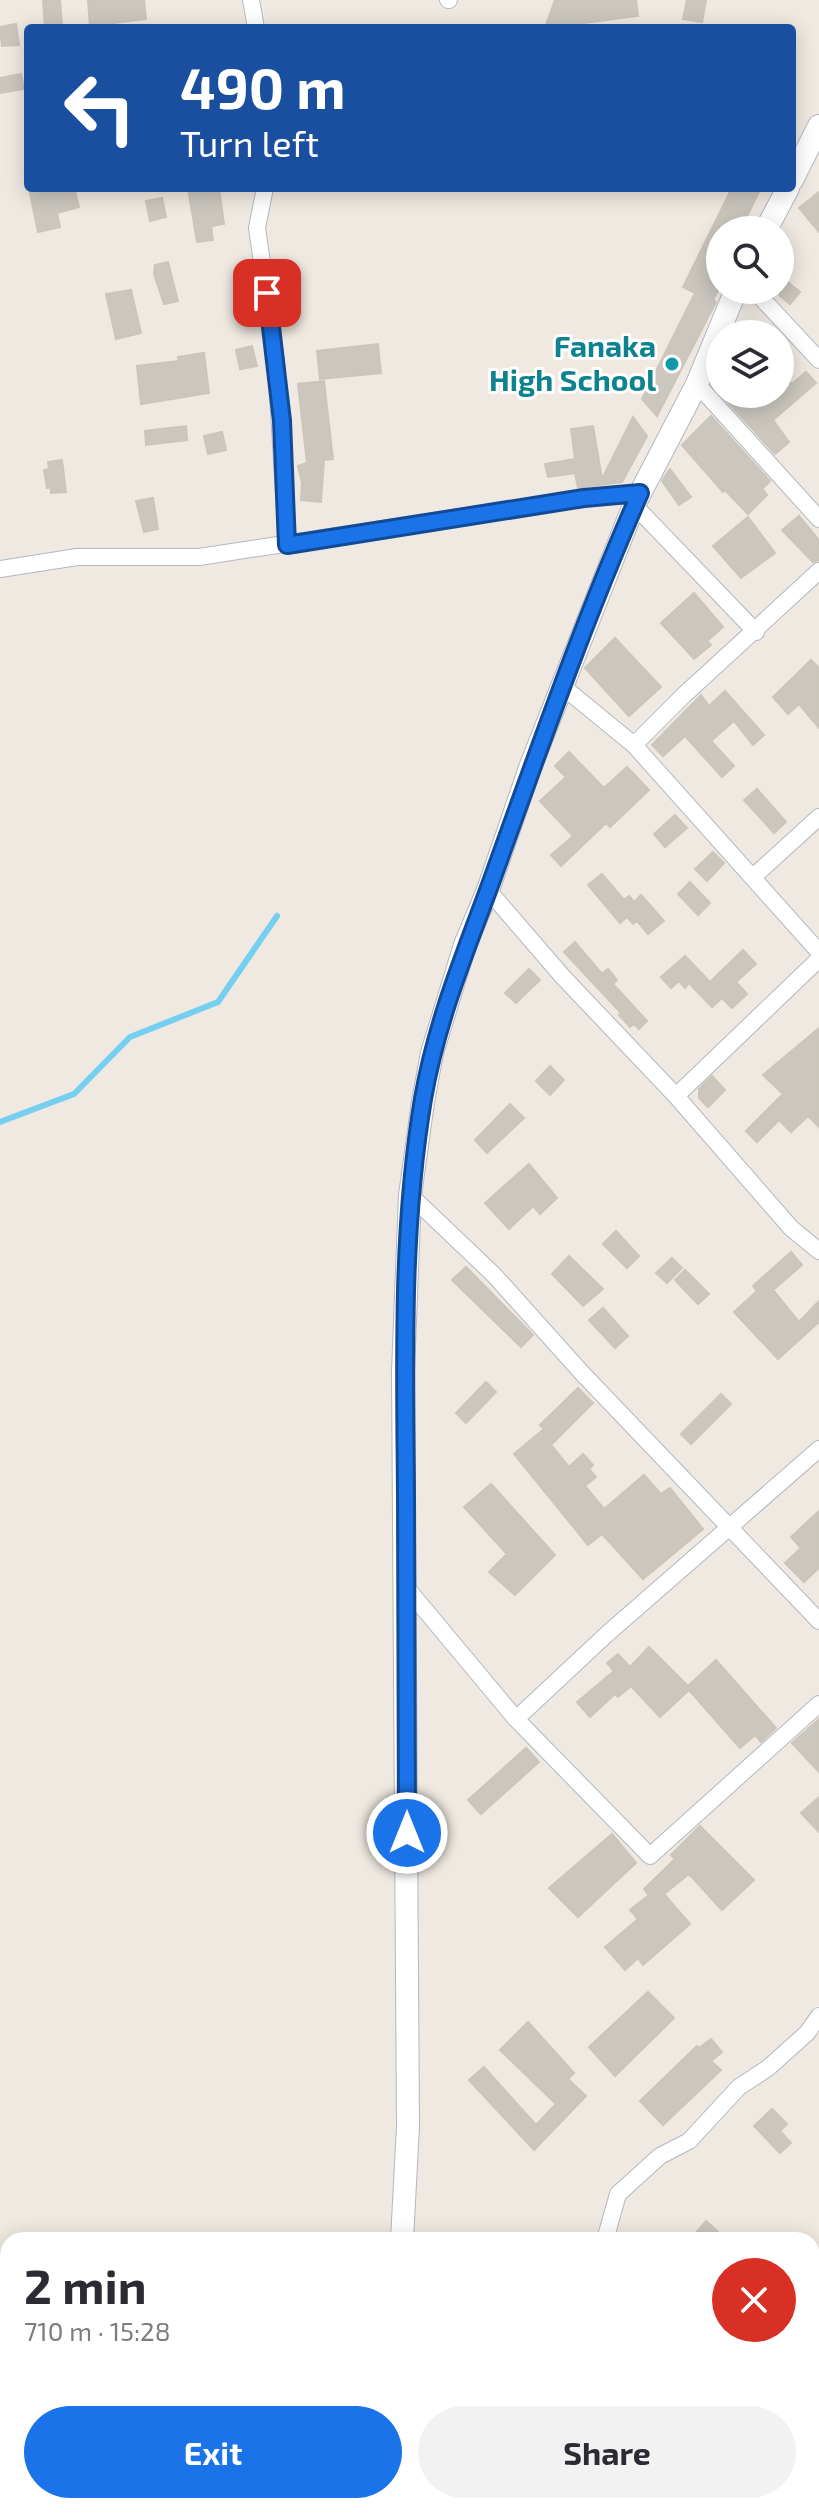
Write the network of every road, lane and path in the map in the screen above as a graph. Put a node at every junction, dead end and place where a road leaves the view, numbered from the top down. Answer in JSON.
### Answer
{"nodes":[{"id":1,"x":251,"y":0,"type":"edge"},
{"id":2,"x":255,"y":24,"type":"edge"},
{"id":3,"x":819,"y":126,"type":"edge"},
{"id":4,"x":796,"y":172,"type":"edge"},
{"id":5,"x":264,"y":192,"type":"edge"},
{"id":6,"x":786,"y":192,"type":"edge"},
{"id":7,"x":773,"y":216,"type":"edge"},
{"id":8,"x":730,"y":304,"type":"edge"},
{"id":9,"x":767,"y":304,"type":"edge"},
{"id":10,"x":819,"y":360,"type":"edge"},
{"id":11,"x":697,"y":384,"type":"junction"},
{"id":12,"x":637,"y":499,"type":"junction"},
{"id":13,"x":819,"y":519,"type":"edge"},
{"id":14,"x":287,"y":545,"type":"junction"},
{"id":15,"x":0,"y":569,"type":"edge"},
{"id":16,"x":819,"y":571,"type":"edge"},
{"id":17,"x":756,"y":632,"type":"junction"},
{"id":18,"x":562,"y":686,"type":"junction"},
{"id":19,"x":634,"y":745,"type":"junction"},
{"id":20,"x":819,"y":817,"type":"edge"},
{"id":21,"x":753,"y":877,"type":"junction"},
{"id":22,"x":488,"y":890,"type":"junction"},
{"id":23,"x":819,"y":952,"type":"edge"},
{"id":24,"x":819,"y":959,"type":"edge"},
{"id":25,"x":676,"y":1096,"type":"junction"},
{"id":26,"x":410,"y":1195,"type":"junction"},
{"id":27,"x":819,"y":1251,"type":"edge"},
{"id":28,"x":816,"y":1457,"type":"edge"},
{"id":29,"x":729,"y":1526,"type":"junction"},
{"id":30,"x":405,"y":1586,"type":"junction"},
{"id":31,"x":819,"y":1621,"type":"edge"},
{"id":32,"x":819,"y":1704,"type":"edge"},
{"id":33,"x":516,"y":1719,"type":"junction"},
{"id":34,"x":819,"y":2016,"type":"edge"},
{"id":35,"x":402,"y":2232,"type":"edge"},
{"id":36,"x":607,"y":2232,"type":"edge"}],
"edges":[{"from":1,"to":2,"type":"street"},
{"from":3,"to":4,"type":"main road"},
{"from":5,"to":14,"type":"street"},
{"from":6,"to":7,"type":"main road"},
{"from":8,"to":11,"type":"main road"},
{"from":9,"to":10,"type":"street"},
{"from":11,"to":12,"type":"main road"},
{"from":11,"to":13,"type":"street"},
{"from":12,"to":14,"type":"street"},
{"from":12,"to":17,"type":"street"},
{"from":12,"to":18,"type":"main road"},
{"from":14,"to":15,"type":"street"},
{"from":16,"to":17,"type":"street"},
{"from":17,"to":19,"type":"street"},
{"from":18,"to":19,"type":"street"},
{"from":18,"to":22,"type":"main road"},
{"from":19,"to":21,"type":"street"},
{"from":20,"to":21,"type":"street"},
{"from":21,"to":23,"type":"street"},
{"from":22,"to":25,"type":"street"},
{"from":22,"to":26,"type":"main road"},
{"from":24,"to":25,"type":"street"},
{"from":25,"to":27,"type":"street"},
{"from":26,"to":29,"type":"street"},
{"from":26,"to":30,"type":"main road"},
{"from":28,"to":29,"type":"street"},
{"from":29,"to":31,"type":"street"},
{"from":29,"to":33,"type":"street"},
{"from":30,"to":33,"type":"street"},
{"from":30,"to":35,"type":"main road"},
{"from":32,"to":33,"type":"street"},
{"from":34,"to":36,"type":"street"}]}
